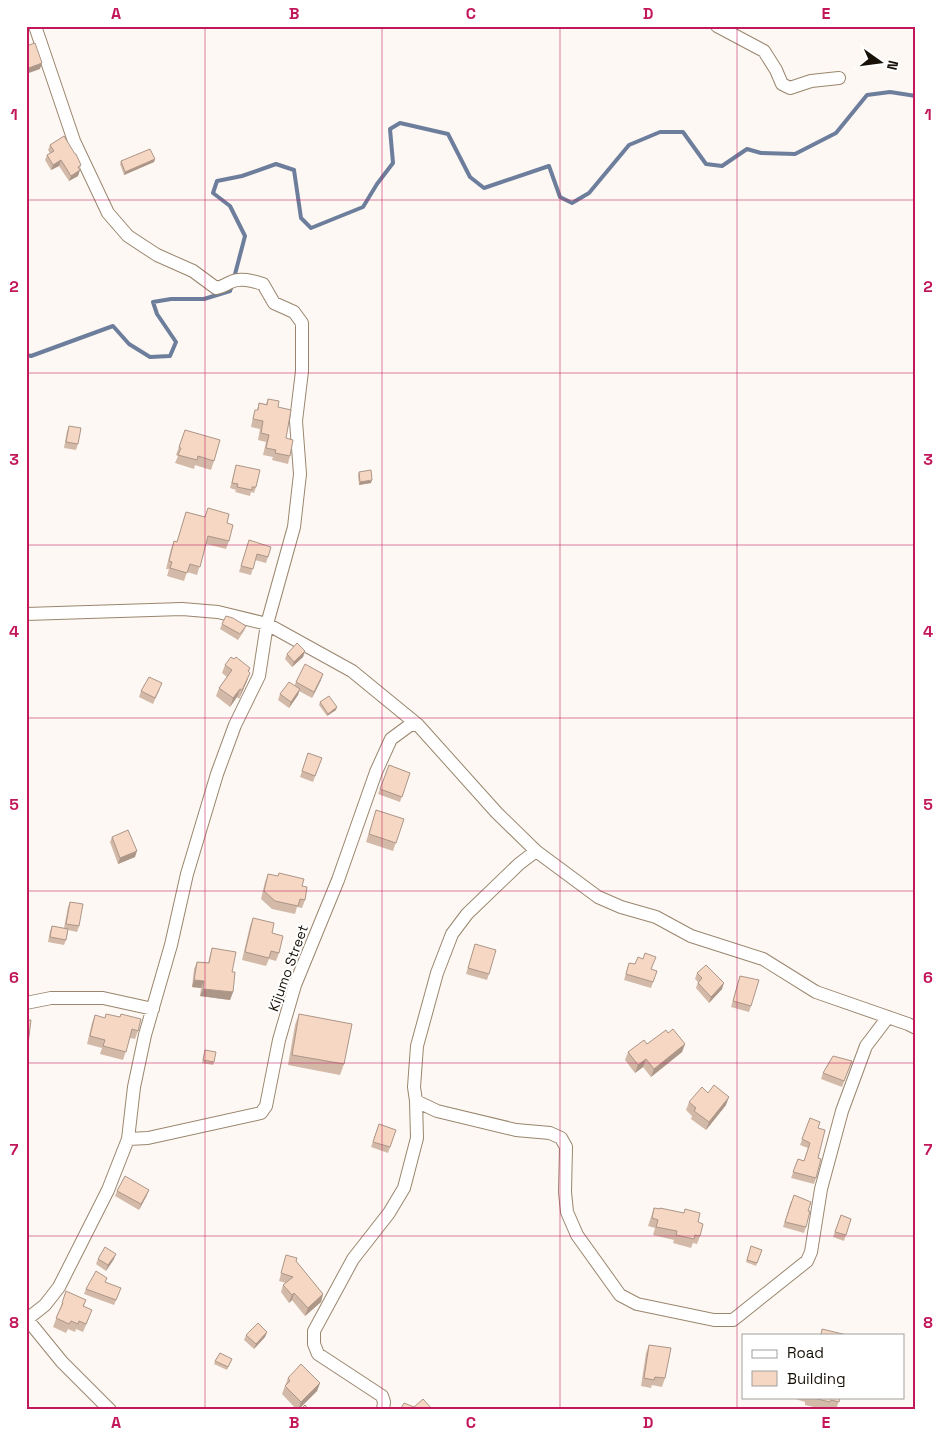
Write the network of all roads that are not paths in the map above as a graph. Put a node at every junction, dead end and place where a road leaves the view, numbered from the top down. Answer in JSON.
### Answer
{"nodes":[{"id":1,"x":34,"y":26,"type":"edge"},
{"id":2,"x":718,"y":26,"type":"edge"},
{"id":3,"x":839,"y":78,"type":"dead end"},
{"id":4,"x":26,"y":614,"type":"edge"},
{"id":5,"x":267,"y":624,"type":"junction"},
{"id":6,"x":418,"y":725,"type":"junction"},
{"id":7,"x":536,"y":851,"type":"junction"},
{"id":8,"x":26,"y":1003,"type":"edge"},
{"id":9,"x":153,"y":1009,"type":"junction"},
{"id":10,"x":888,"y":1017,"type":"junction"},
{"id":11,"x":916,"y":1028,"type":"edge"},
{"id":12,"x":416,"y":1101,"type":"junction"},
{"id":13,"x":128,"y":1139,"type":"junction"},
{"id":14,"x":27,"y":1320,"type":"edge"},
{"id":15,"x":110,"y":1410,"type":"edge"},
{"id":16,"x":383,"y":1410,"type":"edge"}],
"edges":[{"from":1,"to":5,"type":"street"},
{"from":2,"to":3,"type":"street"},
{"from":4,"to":5,"type":"street"},
{"from":5,"to":6,"type":"street"},
{"from":5,"to":9,"type":"street"},
{"from":6,"to":7,"type":"street"},
{"from":6,"to":13,"type":"street","name":"Kijumo Street"},
{"from":7,"to":10,"type":"street"},
{"from":7,"to":12,"type":"street"},
{"from":8,"to":9,"type":"street"},
{"from":9,"to":13,"type":"street"},
{"from":10,"to":11,"type":"street"},
{"from":10,"to":12,"type":"street"},
{"from":12,"to":16,"type":"street"},
{"from":13,"to":14,"type":"street"},
{"from":14,"to":15,"type":"street"}]}
